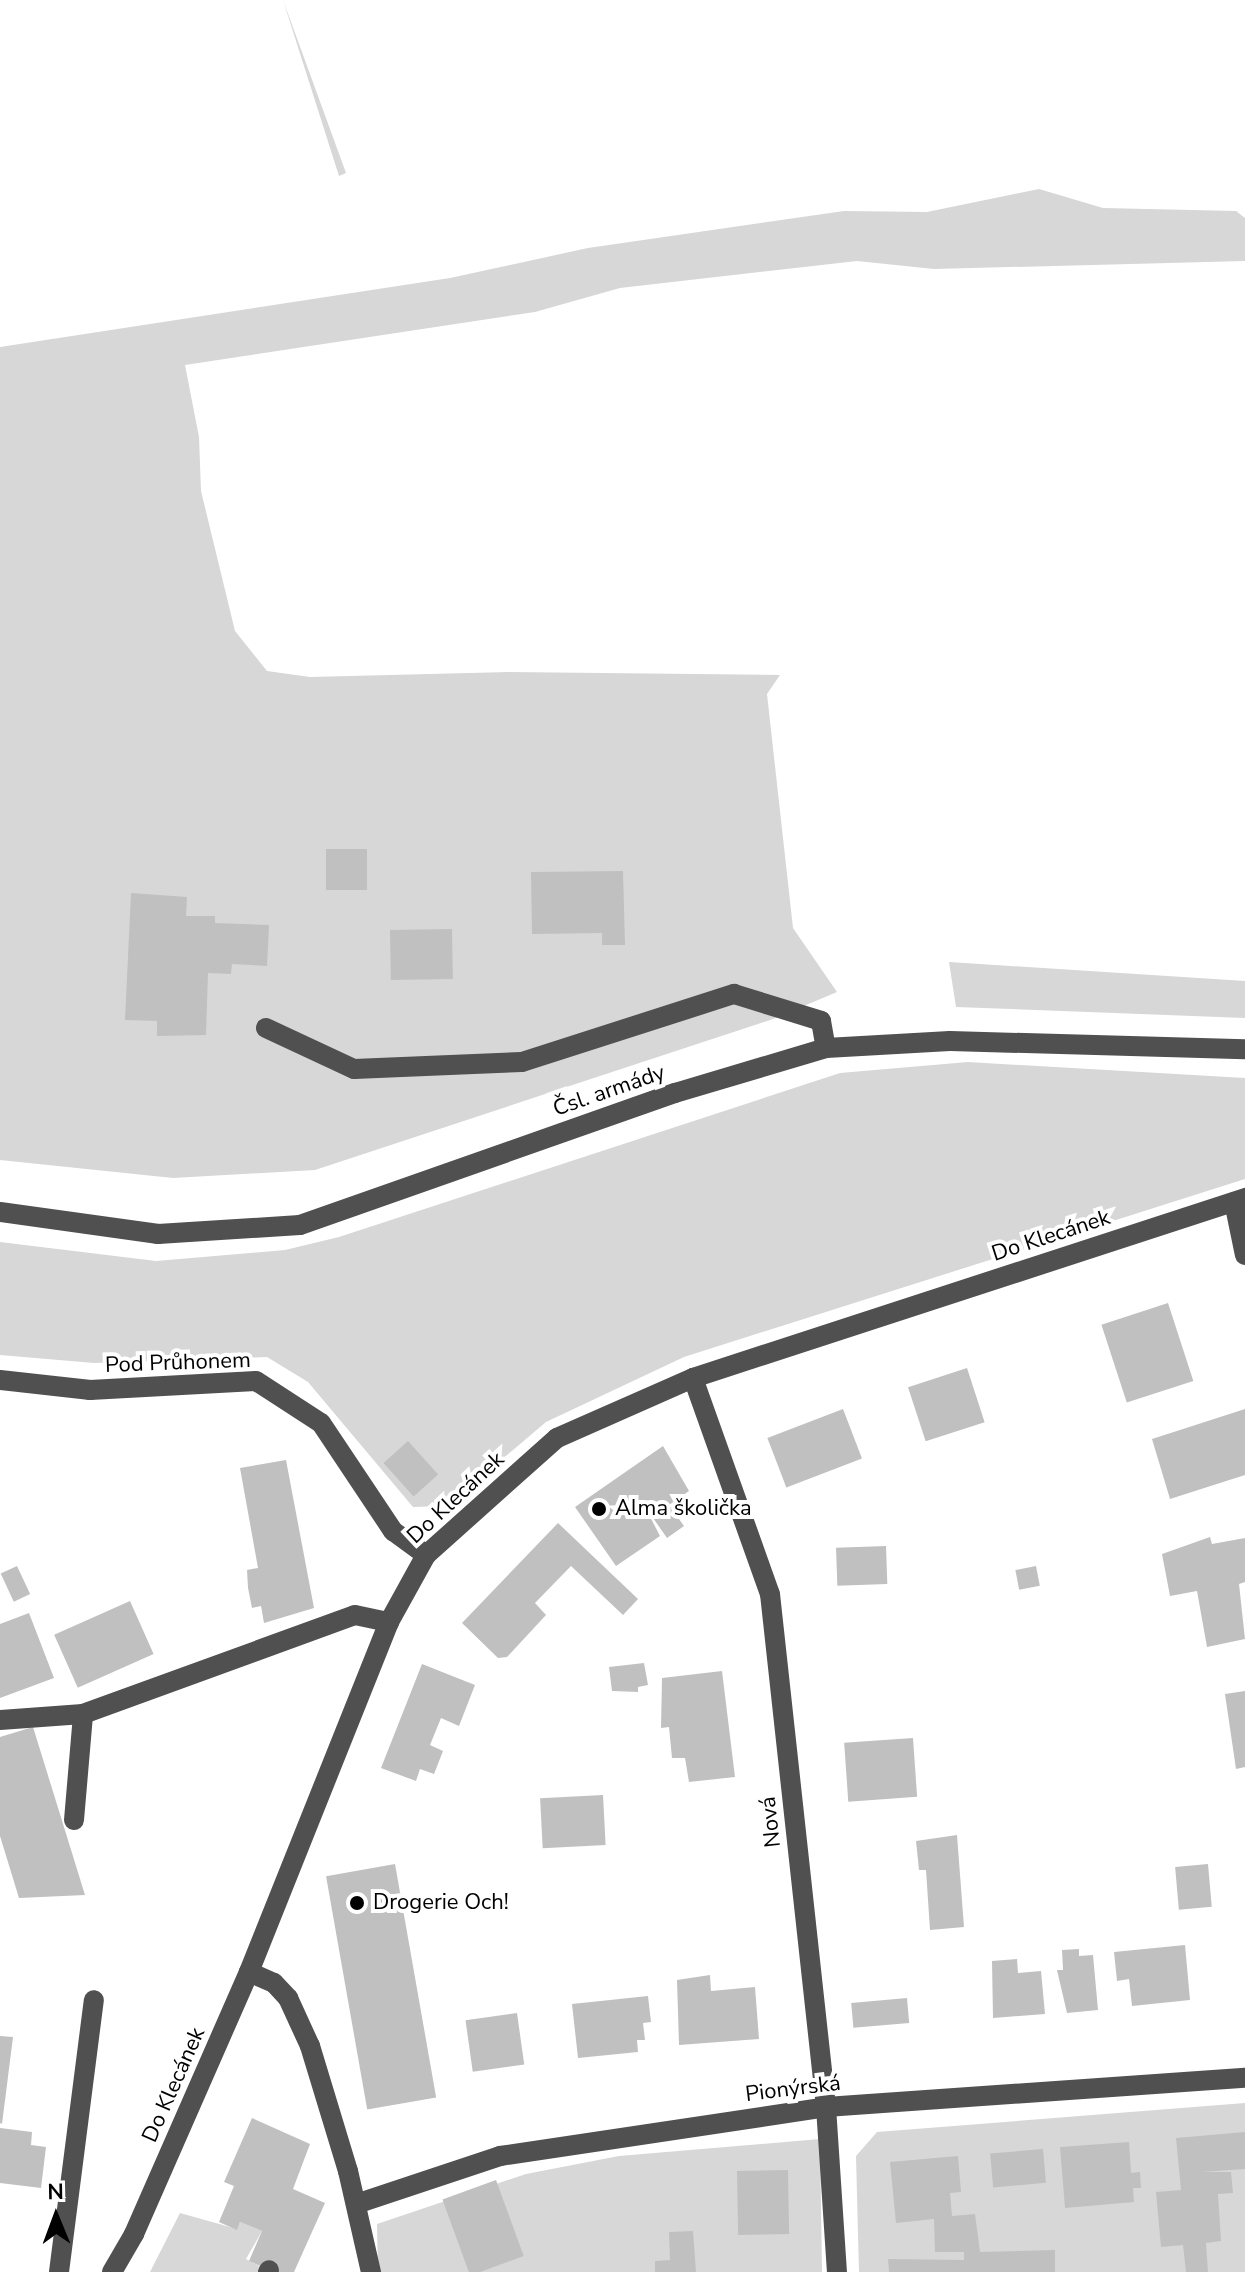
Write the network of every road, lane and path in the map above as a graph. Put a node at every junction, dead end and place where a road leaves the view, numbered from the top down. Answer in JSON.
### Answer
{"nodes":[{"id":1,"x":266,"y":1028,"type":"dead end"},
{"id":2,"x":826,"y":1048,"type":"junction"},
{"id":3,"x":1245,"y":1049,"type":"edge"},
{"id":4,"x":1239,"y":1200,"type":"edge"},
{"id":5,"x":0,"y":1212,"type":"edge"},
{"id":6,"x":1245,"y":1255,"type":"edge"},
{"id":7,"x":693,"y":1378,"type":"junction"},
{"id":8,"x":0,"y":1380,"type":"edge"},
{"id":9,"x":426,"y":1555,"type":"junction"},
{"id":10,"x":389,"y":1622,"type":"junction"},
{"id":11,"x":83,"y":1714,"type":"junction"},
{"id":12,"x":0,"y":1720,"type":"edge"},
{"id":13,"x":74,"y":1820,"type":"dead end"},
{"id":14,"x":249,"y":1972,"type":"junction"},
{"id":15,"x":94,"y":2000,"type":"dead end"},
{"id":16,"x":1245,"y":2078,"type":"edge"},
{"id":17,"x":826,"y":2107,"type":"junction"},
{"id":18,"x":356,"y":2204,"type":"junction"},
{"id":19,"x":59,"y":2272,"type":"edge"},
{"id":20,"x":112,"y":2272,"type":"edge"},
{"id":21,"x":371,"y":2272,"type":"edge"},
{"id":22,"x":837,"y":2272,"type":"edge"}],
"edges":[{"from":1,"to":2,"type":"street"},
{"from":2,"to":3,"type":"street","name":"Čsl. armády"},
{"from":2,"to":5,"type":"street","name":"Čsl. armády"},
{"from":4,"to":6,"type":"street"},
{"from":4,"to":7,"type":"street","name":"Do Klecánek"},
{"from":7,"to":9,"type":"street","name":"Do Klecánek"},
{"from":7,"to":17,"type":"street","name":"Nová"},
{"from":8,"to":9,"type":"street","name":"Pod Průhonem"},
{"from":9,"to":10,"type":"street","name":"Do Klecánek"},
{"from":10,"to":11,"type":"street"},
{"from":10,"to":14,"type":"street","name":"Do Klecánek"},
{"from":11,"to":12,"type":"street"},
{"from":11,"to":13,"type":"street"},
{"from":14,"to":18,"type":"street"},
{"from":14,"to":20,"type":"street","name":"Do Klecánek"},
{"from":15,"to":19,"type":"street"},
{"from":16,"to":17,"type":"street","name":"Pionýrská"},
{"from":17,"to":18,"type":"street","name":"Pionýrská"},
{"from":17,"to":22,"type":"street","name":"Nová"},
{"from":18,"to":21,"type":"street"}]}
